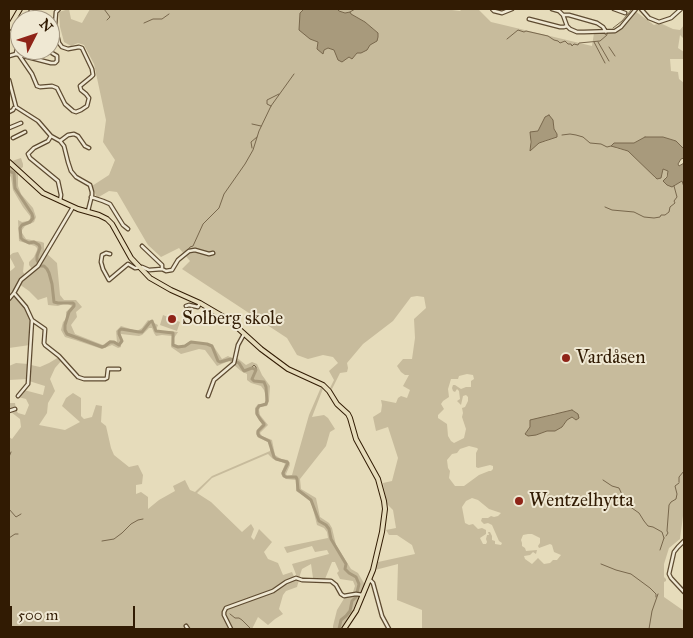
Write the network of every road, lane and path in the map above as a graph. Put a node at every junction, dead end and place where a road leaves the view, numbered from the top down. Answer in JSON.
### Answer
{"nodes":[{"id":1,"x":20,"y":9,"type":"edge"},
{"id":2,"x":492,"y":9,"type":"edge"},
{"id":3,"x":512,"y":9,"type":"edge"},
{"id":4,"x":552,"y":9,"type":"edge"},
{"id":5,"x":614,"y":9,"type":"edge"},
{"id":6,"x":636,"y":9,"type":"edge"},
{"id":7,"x":641,"y":9,"type":"edge"},
{"id":8,"x":681,"y":9,"type":"edge"},
{"id":9,"x":625,"y":13,"type":"dead end"},
{"id":10,"x":564,"y":16,"type":"junction"},
{"id":11,"x":529,"y":19,"type":"dead end"},
{"id":12,"x":567,"y":26,"type":"junction"},
{"id":13,"x":9,"y":28,"type":"edge"},
{"id":14,"x":606,"y":32,"type":"junction"},
{"id":15,"x":60,"y":44,"type":"edge"},
{"id":16,"x":22,"y":60,"type":"edge"},
{"id":17,"x":40,"y":60,"type":"edge"},
{"id":18,"x":57,"y":60,"type":"edge"},
{"id":19,"x":9,"y":80,"type":"edge"},
{"id":20,"x":10,"y":107,"type":"edge"},
{"id":21,"x":15,"y":107,"type":"junction"},
{"id":22,"x":9,"y":112,"type":"edge"},
{"id":23,"x":21,"y":123,"type":"dead end"},
{"id":24,"x":9,"y":128,"type":"edge"},
{"id":25,"x":25,"y":132,"type":"dead end"},
{"id":26,"x":51,"y":136,"type":"junction"},
{"id":27,"x":13,"y":138,"type":"dead end"},
{"id":28,"x":60,"y":141,"type":"junction"},
{"id":29,"x":89,"y":148,"type":"dead end"},
{"id":30,"x":9,"y":162,"type":"edge"},
{"id":31,"x":91,"y":197,"type":"junction"},
{"id":32,"x":60,"y":201,"type":"junction"},
{"id":33,"x":73,"y":207,"type":"junction"},
{"id":34,"x":88,"y":212,"type":"junction"},
{"id":35,"x":128,"y":229,"type":"dead end"},
{"id":36,"x":142,"y":246,"type":"dead end"},
{"id":37,"x":212,"y":253,"type":"dead end"},
{"id":38,"x":110,"y":254,"type":"dead end"},
{"id":39,"x":139,"y":268,"type":"junction"},
{"id":40,"x":162,"y":269,"type":"junction"},
{"id":41,"x":14,"y":293,"type":"junction"},
{"id":42,"x":9,"y":299,"type":"edge"},
{"id":43,"x":200,"y":303,"type":"junction"},
{"id":44,"x":186,"y":306,"type":"dead end"},
{"id":45,"x":32,"y":320,"type":"junction"},
{"id":46,"x":244,"y":334,"type":"junction"},
{"id":47,"x":119,"y":369,"type":"dead end"},
{"id":48,"x":18,"y":396,"type":"dead end"},
{"id":49,"x":208,"y":396,"type":"dead end"},
{"id":50,"x":15,"y":409,"type":"dead end"},
{"id":51,"x":9,"y":411,"type":"edge"},
{"id":52,"x":684,"y":541,"type":"edge"},
{"id":53,"x":369,"y":580,"type":"junction"},
{"id":54,"x":684,"y":592,"type":"edge"},
{"id":55,"x":359,"y":594,"type":"junction"},
{"id":56,"x":186,"y":626,"type":"dead end"},
{"id":57,"x":188,"y":629,"type":"edge"},
{"id":58,"x":231,"y":629,"type":"edge"},
{"id":59,"x":344,"y":629,"type":"edge"},
{"id":60,"x":389,"y":629,"type":"edge"}],
"edges":[{"from":1,"to":13,"type":"main road"},
{"from":2,"to":3,"type":"street"},
{"from":4,"to":10,"type":"street"},
{"from":5,"to":9,"type":"street"},
{"from":6,"to":14,"type":"street"},
{"from":7,"to":8,"type":"street"},
{"from":10,"to":12,"type":"street"},
{"from":10,"to":14,"type":"street"},
{"from":11,"to":12,"type":"street"},
{"from":12,"to":14,"type":"street"},
{"from":15,"to":16,"type":"street"},
{"from":17,"to":18,"type":"street"},
{"from":19,"to":21,"type":"street"},
{"from":20,"to":21,"type":"street"},
{"from":21,"to":22,"type":"street"},
{"from":21,"to":26,"type":"street"},
{"from":23,"to":24,"type":"street"},
{"from":25,"to":27,"type":"street"},
{"from":26,"to":28,"type":"street"},
{"from":26,"to":32,"type":"street"},
{"from":28,"to":29,"type":"street"},
{"from":28,"to":31,"type":"street"},
{"from":30,"to":32,"type":"main road"},
{"from":31,"to":34,"type":"street"},
{"from":31,"to":35,"type":"street"},
{"from":32,"to":33,"type":"main road"},
{"from":33,"to":34,"type":"main road"},
{"from":33,"to":41,"type":"street"},
{"from":34,"to":39,"type":"main road"},
{"from":36,"to":40,"type":"street"},
{"from":37,"to":40,"type":"street"},
{"from":38,"to":39,"type":"street"},
{"from":39,"to":40,"type":"street"},
{"from":39,"to":43,"type":"main road"},
{"from":41,"to":42,"type":"street"},
{"from":41,"to":45,"type":"street"},
{"from":43,"to":44,"type":"street"},
{"from":43,"to":46,"type":"main road"},
{"from":45,"to":47,"type":"street"},
{"from":45,"to":48,"type":"street"},
{"from":46,"to":49,"type":"street"},
{"from":46,"to":53,"type":"main road"},
{"from":50,"to":51,"type":"street"},
{"from":52,"to":54,"type":"street"},
{"from":53,"to":55,"type":"main road"},
{"from":53,"to":60,"type":"street"},
{"from":55,"to":58,"type":"street"},
{"from":55,"to":59,"type":"main road"},
{"from":56,"to":57,"type":"street"}]}
